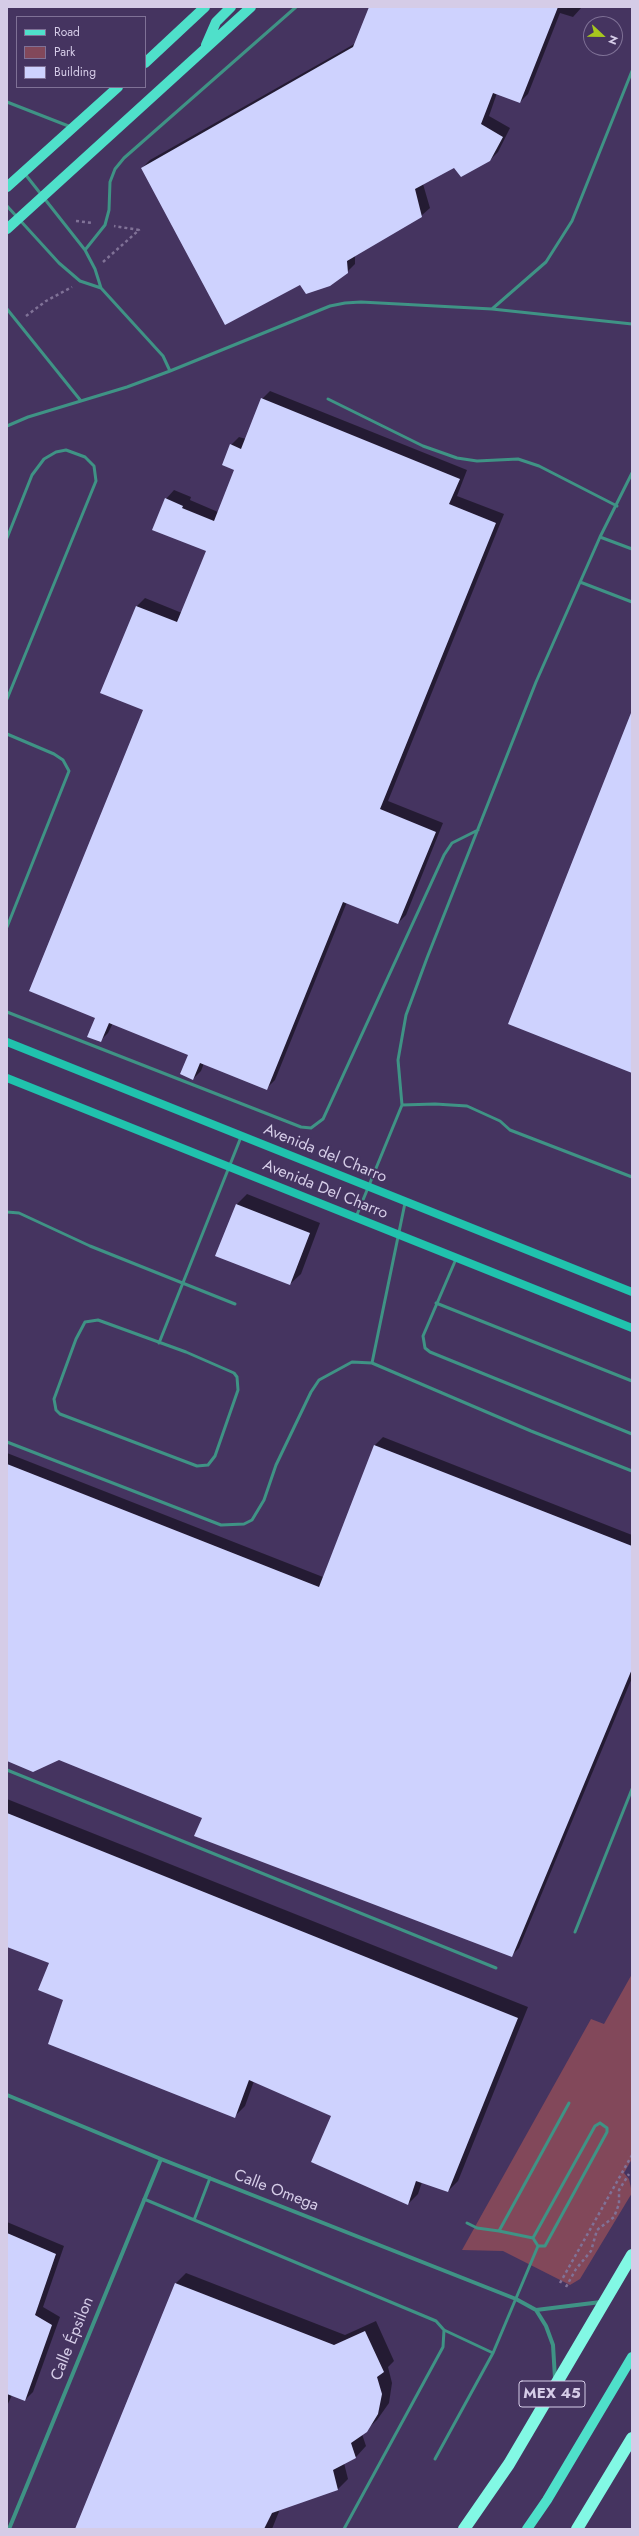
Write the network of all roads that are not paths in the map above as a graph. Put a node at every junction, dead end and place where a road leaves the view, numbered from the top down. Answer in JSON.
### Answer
{"nodes":[{"id":1,"x":205,"y":7,"type":"edge"},
{"id":2,"x":231,"y":7,"type":"edge"},
{"id":3,"x":252,"y":7,"type":"edge"},
{"id":4,"x":296,"y":7,"type":"edge"},
{"id":5,"x":206,"y":47,"type":"junction"},
{"id":6,"x":146,"y":62,"type":"edge"},
{"id":7,"x":632,"y":71,"type":"edge"},
{"id":8,"x":117,"y":88,"type":"edge"},
{"id":9,"x":7,"y":102,"type":"edge"},
{"id":10,"x":73,"y":128,"type":"junction"},
{"id":11,"x":23,"y":172,"type":"junction"},
{"id":12,"x":7,"y":187,"type":"edge"},
{"id":13,"x":44,"y":196,"type":"junction"},
{"id":14,"x":7,"y":206,"type":"edge"},
{"id":15,"x":19,"y":219,"type":"junction"},
{"id":16,"x":7,"y":229,"type":"edge"},
{"id":17,"x":85,"y":250,"type":"junction"},
{"id":18,"x":101,"y":288,"type":"junction"},
{"id":19,"x":7,"y":309,"type":"edge"},
{"id":20,"x":492,"y":309,"type":"junction"},
{"id":21,"x":632,"y":324,"type":"edge"},
{"id":22,"x":170,"y":371,"type":"junction"},
{"id":23,"x":328,"y":399,"type":"dead end"},
{"id":24,"x":81,"y":401,"type":"junction"},
{"id":25,"x":7,"y":426,"type":"edge"},
{"id":26,"x":632,"y":473,"type":"edge"},
{"id":27,"x":617,"y":506,"type":"junction"},
{"id":28,"x":600,"y":537,"type":"junction"},
{"id":29,"x":7,"y":538,"type":"edge"},
{"id":30,"x":632,"y":549,"type":"edge"},
{"id":31,"x":580,"y":582,"type":"junction"},
{"id":32,"x":632,"y":602,"type":"edge"},
{"id":33,"x":7,"y":699,"type":"edge"},
{"id":34,"x":7,"y":734,"type":"edge"},
{"id":35,"x":478,"y":830,"type":"junction"},
{"id":36,"x":7,"y":926,"type":"edge"},
{"id":37,"x":7,"y":1012,"type":"edge"},
{"id":38,"x":7,"y":1042,"type":"edge"},
{"id":39,"x":7,"y":1078,"type":"edge"},
{"id":40,"x":402,"y":1105,"type":"junction"},
{"id":41,"x":241,"y":1136,"type":"junction"},
{"id":42,"x":228,"y":1166,"type":"junction"},
{"id":43,"x":632,"y":1177,"type":"edge"},
{"id":44,"x":369,"y":1187,"type":"junction"},
{"id":45,"x":406,"y":1201,"type":"junction"},
{"id":46,"x":7,"y":1212,"type":"edge"},
{"id":47,"x":356,"y":1217,"type":"junction"},
{"id":48,"x":398,"y":1234,"type":"junction"},
{"id":49,"x":457,"y":1258,"type":"junction"},
{"id":50,"x":183,"y":1284,"type":"junction"},
{"id":51,"x":632,"y":1292,"type":"edge"},
{"id":52,"x":436,"y":1303,"type":"junction"},
{"id":53,"x":235,"y":1304,"type":"dead end"},
{"id":54,"x":632,"y":1328,"type":"edge"},
{"id":55,"x":159,"y":1343,"type":"junction"},
{"id":56,"x":372,"y":1363,"type":"junction"},
{"id":57,"x":632,"y":1381,"type":"edge"},
{"id":58,"x":632,"y":1434,"type":"edge"},
{"id":59,"x":7,"y":1442,"type":"edge"},
{"id":60,"x":632,"y":1471,"type":"edge"},
{"id":61,"x":7,"y":1770,"type":"edge"},
{"id":62,"x":632,"y":1789,"type":"edge"},
{"id":63,"x":575,"y":1932,"type":"dead end"},
{"id":64,"x":496,"y":1968,"type":"dead end"},
{"id":65,"x":7,"y":2095,"type":"edge"},
{"id":66,"x":569,"y":2103,"type":"dead end"},
{"id":67,"x":161,"y":2159,"type":"junction"},
{"id":68,"x":210,"y":2178,"type":"junction"},
{"id":69,"x":144,"y":2198,"type":"junction"},
{"id":70,"x":194,"y":2220,"type":"junction"},
{"id":71,"x":467,"y":2223,"type":"dead end"},
{"id":72,"x":499,"y":2231,"type":"junction"},
{"id":73,"x":533,"y":2238,"type":"junction"},
{"id":74,"x":538,"y":2246,"type":"junction"},
{"id":75,"x":632,"y":2255,"type":"edge"},
{"id":76,"x":516,"y":2299,"type":"junction"},
{"id":77,"x":606,"y":2302,"type":"junction"},
{"id":78,"x":536,"y":2310,"type":"junction"},
{"id":79,"x":444,"y":2330,"type":"junction"},
{"id":80,"x":493,"y":2353,"type":"junction"},
{"id":81,"x":632,"y":2357,"type":"edge"},
{"id":82,"x":554,"y":2390,"type":"junction"},
{"id":83,"x":632,"y":2438,"type":"edge"},
{"id":84,"x":435,"y":2459,"type":"dead end"},
{"id":85,"x":9,"y":2529,"type":"edge"},
{"id":86,"x":344,"y":2529,"type":"edge"},
{"id":87,"x":464,"y":2529,"type":"edge"},
{"id":88,"x":527,"y":2529,"type":"edge"},
{"id":89,"x":577,"y":2529,"type":"edge"}],
"edges":[{"from":1,"to":6,"type":"main road"},
{"from":2,"to":5,"type":"main road"},
{"from":3,"to":5,"type":"main road"},
{"from":4,"to":17,"type":"lane"},
{"from":5,"to":13,"type":"main road"},
{"from":7,"to":20,"type":"lane"},
{"from":8,"to":10,"type":"main road"},
{"from":9,"to":10,"type":"lane"},
{"from":10,"to":11,"type":"main road"},
{"from":11,"to":12,"type":"main road"},
{"from":11,"to":13,"type":"lane"},
{"from":13,"to":15,"type":"main road"},
{"from":13,"to":17,"type":"lane"},
{"from":14,"to":15,"type":"lane"},
{"from":15,"to":16,"type":"main road"},
{"from":15,"to":18,"type":"lane"},
{"from":17,"to":18,"type":"lane"},
{"from":18,"to":22,"type":"lane"},
{"from":19,"to":24,"type":"lane"},
{"from":20,"to":21,"type":"lane"},
{"from":20,"to":22,"type":"lane"},
{"from":22,"to":24,"type":"lane"},
{"from":23,"to":27,"type":"lane"},
{"from":24,"to":25,"type":"lane"},
{"from":26,"to":27,"type":"lane"},
{"from":27,"to":28,"type":"lane"},
{"from":28,"to":30,"type":"lane"},
{"from":28,"to":31,"type":"lane"},
{"from":29,"to":33,"type":"lane"},
{"from":31,"to":32,"type":"lane"},
{"from":31,"to":35,"type":"lane"},
{"from":34,"to":36,"type":"lane"},
{"from":35,"to":37,"type":"lane"},
{"from":35,"to":40,"type":"lane"},
{"from":38,"to":41,"type":"street","name":"Avenida del Charro"},
{"from":39,"to":42,"type":"street","name":"Avenida Del Charro"},
{"from":40,"to":43,"type":"lane"},
{"from":40,"to":44,"type":"lane"},
{"from":41,"to":42,"type":"lane"},
{"from":41,"to":44,"type":"street","name":"Avenida del Charro"},
{"from":42,"to":47,"type":"street","name":"Avenida Del Charro"},
{"from":42,"to":50,"type":"lane"},
{"from":44,"to":45,"type":"street","name":"Avenida del Charro"},
{"from":44,"to":47,"type":"lane"},
{"from":45,"to":48,"type":"lane"},
{"from":45,"to":51,"type":"street","name":"Avenida del Charro"},
{"from":46,"to":50,"type":"lane"},
{"from":47,"to":48,"type":"street","name":"Avenida Del Charro"},
{"from":48,"to":49,"type":"street","name":"Avenida Del Charro"},
{"from":48,"to":56,"type":"lane"},
{"from":49,"to":52,"type":"lane"},
{"from":49,"to":54,"type":"street","name":"Avenida Del Charro"},
{"from":50,"to":53,"type":"lane"},
{"from":50,"to":55,"type":"lane"},
{"from":52,"to":57,"type":"lane"},
{"from":52,"to":58,"type":"lane"},
{"from":55,"to":55,"type":"lane"},
{"from":56,"to":59,"type":"lane"},
{"from":56,"to":60,"type":"lane"},
{"from":61,"to":64,"type":"lane"},
{"from":62,"to":63,"type":"lane"},
{"from":65,"to":67,"type":"street","name":"Calle Omega"},
{"from":66,"to":72,"type":"lane"},
{"from":67,"to":68,"type":"street","name":"Calle Omega"},
{"from":67,"to":69,"type":"street","name":"Calle Épsilon"},
{"from":68,"to":70,"type":"lane"},
{"from":68,"to":76,"type":"street","name":"Calle Omega"},
{"from":69,"to":70,"type":"lane"},
{"from":69,"to":85,"type":"street","name":"Calle Épsilon"},
{"from":70,"to":79,"type":"lane"},
{"from":71,"to":72,"type":"lane"},
{"from":72,"to":73,"type":"lane"},
{"from":73,"to":74,"type":"lane"},
{"from":73,"to":74,"type":"lane"},
{"from":74,"to":76,"type":"lane"},
{"from":75,"to":77,"type":"highway","number":"MEX 45"},
{"from":76,"to":78,"type":"street","name":"Calle Omega"},
{"from":76,"to":80,"type":"lane"},
{"from":77,"to":78,"type":"street"},
{"from":77,"to":82,"type":"highway","number":"MEX 45"},
{"from":78,"to":82,"type":"street"},
{"from":79,"to":80,"type":"lane"},
{"from":79,"to":86,"type":"lane"},
{"from":80,"to":84,"type":"lane"},
{"from":81,"to":88,"type":"main road","number":"MEX 45"},
{"from":82,"to":87,"type":"highway","number":"MEX 45"},
{"from":83,"to":89,"type":"highway"}]}
